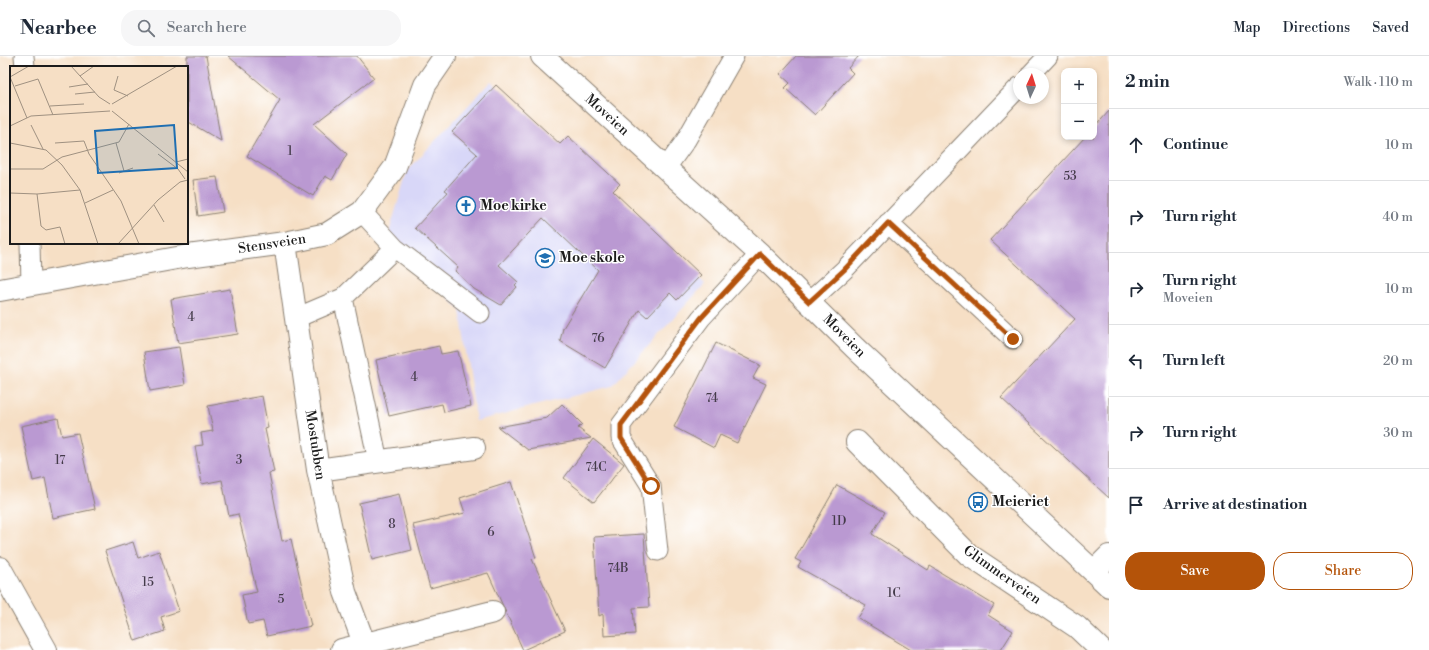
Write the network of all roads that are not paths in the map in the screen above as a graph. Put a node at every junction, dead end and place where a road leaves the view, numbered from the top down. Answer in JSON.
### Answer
{"nodes":[{"id":1,"x":24,"y":56,"type":"edge"},
{"id":2,"x":444,"y":56,"type":"edge"},
{"id":3,"x":542,"y":56,"type":"edge"},
{"id":4,"x":734,"y":56,"type":"edge"},
{"id":5,"x":1048,"y":56,"type":"edge"},
{"id":6,"x":25,"y":66,"type":"edge"},
{"id":7,"x":1037,"y":68,"type":"edge"},
{"id":8,"x":1013,"y":93,"type":"edge"},
{"id":9,"x":666,"y":168,"type":"junction"},
{"id":10,"x":362,"y":212,"type":"junction"},
{"id":11,"x":888,"y":223,"type":"junction"},
{"id":12,"x":285,"y":243,"type":"junction"},
{"id":13,"x":30,"y":244,"type":"edge"},
{"id":14,"x":395,"y":248,"type":"junction"},
{"id":15,"x":760,"y":254,"type":"junction"},
{"id":16,"x":31,"y":284,"type":"junction"},
{"id":17,"x":0,"y":290,"type":"edge"},
{"id":18,"x":343,"y":298,"type":"junction"},
{"id":19,"x":809,"y":302,"type":"junction"},
{"id":20,"x":480,"y":313,"type":"dead end"},
{"id":21,"x":296,"y":318,"type":"junction"},
{"id":22,"x":1013,"y":339,"type":"dead end"},
{"id":23,"x":857,"y":442,"type":"dead end"},
{"id":24,"x":474,"y":448,"type":"dead end"},
{"id":25,"x":378,"y":461,"type":"junction"},
{"id":26,"x":318,"y":470,"type":"junction"},
{"id":27,"x":658,"y":551,"type":"dead end"},
{"id":28,"x":1109,"y":556,"type":"edge"},
{"id":29,"x":0,"y":568,"type":"edge"},
{"id":30,"x":1101,"y":578,"type":"edge"},
{"id":31,"x":493,"y":612,"type":"dead end"},
{"id":32,"x":364,"y":643,"type":"junction"},
{"id":33,"x":46,"y":650,"type":"edge"},
{"id":34,"x":342,"y":650,"type":"edge"},
{"id":35,"x":1101,"y":650,"type":"edge"}],
"edges":[{"from":1,"to":6,"type":"lane"},
{"from":2,"to":10,"type":"street","name":"Stensveien"},
{"from":3,"to":9,"type":"street","name":"Moveien"},
{"from":4,"to":9,"type":"lane"},
{"from":5,"to":7,"type":"lane"},
{"from":8,"to":11,"type":"lane"},
{"from":9,"to":15,"type":"street","name":"Moveien"},
{"from":10,"to":12,"type":"street","name":"Stensveien"},
{"from":10,"to":14,"type":"lane"},
{"from":11,"to":19,"type":"lane"},
{"from":11,"to":22,"type":"lane"},
{"from":12,"to":16,"type":"street","name":"Stensveien"},
{"from":12,"to":21,"type":"street","name":"Mostubben"},
{"from":13,"to":16,"type":"lane"},
{"from":14,"to":18,"type":"lane"},
{"from":14,"to":20,"type":"lane"},
{"from":15,"to":19,"type":"street","name":"Moveien"},
{"from":15,"to":27,"type":"lane"},
{"from":16,"to":17,"type":"street","name":"Stensveien"},
{"from":18,"to":21,"type":"lane"},
{"from":18,"to":25,"type":"lane"},
{"from":19,"to":30,"type":"street","name":"Moveien"},
{"from":21,"to":26,"type":"street","name":"Mostubben"},
{"from":23,"to":35,"type":"street","name":"Glimmerveien"},
{"from":24,"to":25,"type":"street"},
{"from":25,"to":26,"type":"street"},
{"from":26,"to":32,"type":"street","name":"Mostubben"},
{"from":28,"to":30,"type":"street"},
{"from":29,"to":33,"type":"street"},
{"from":31,"to":32,"type":"street"},
{"from":32,"to":34,"type":"street"}]}
